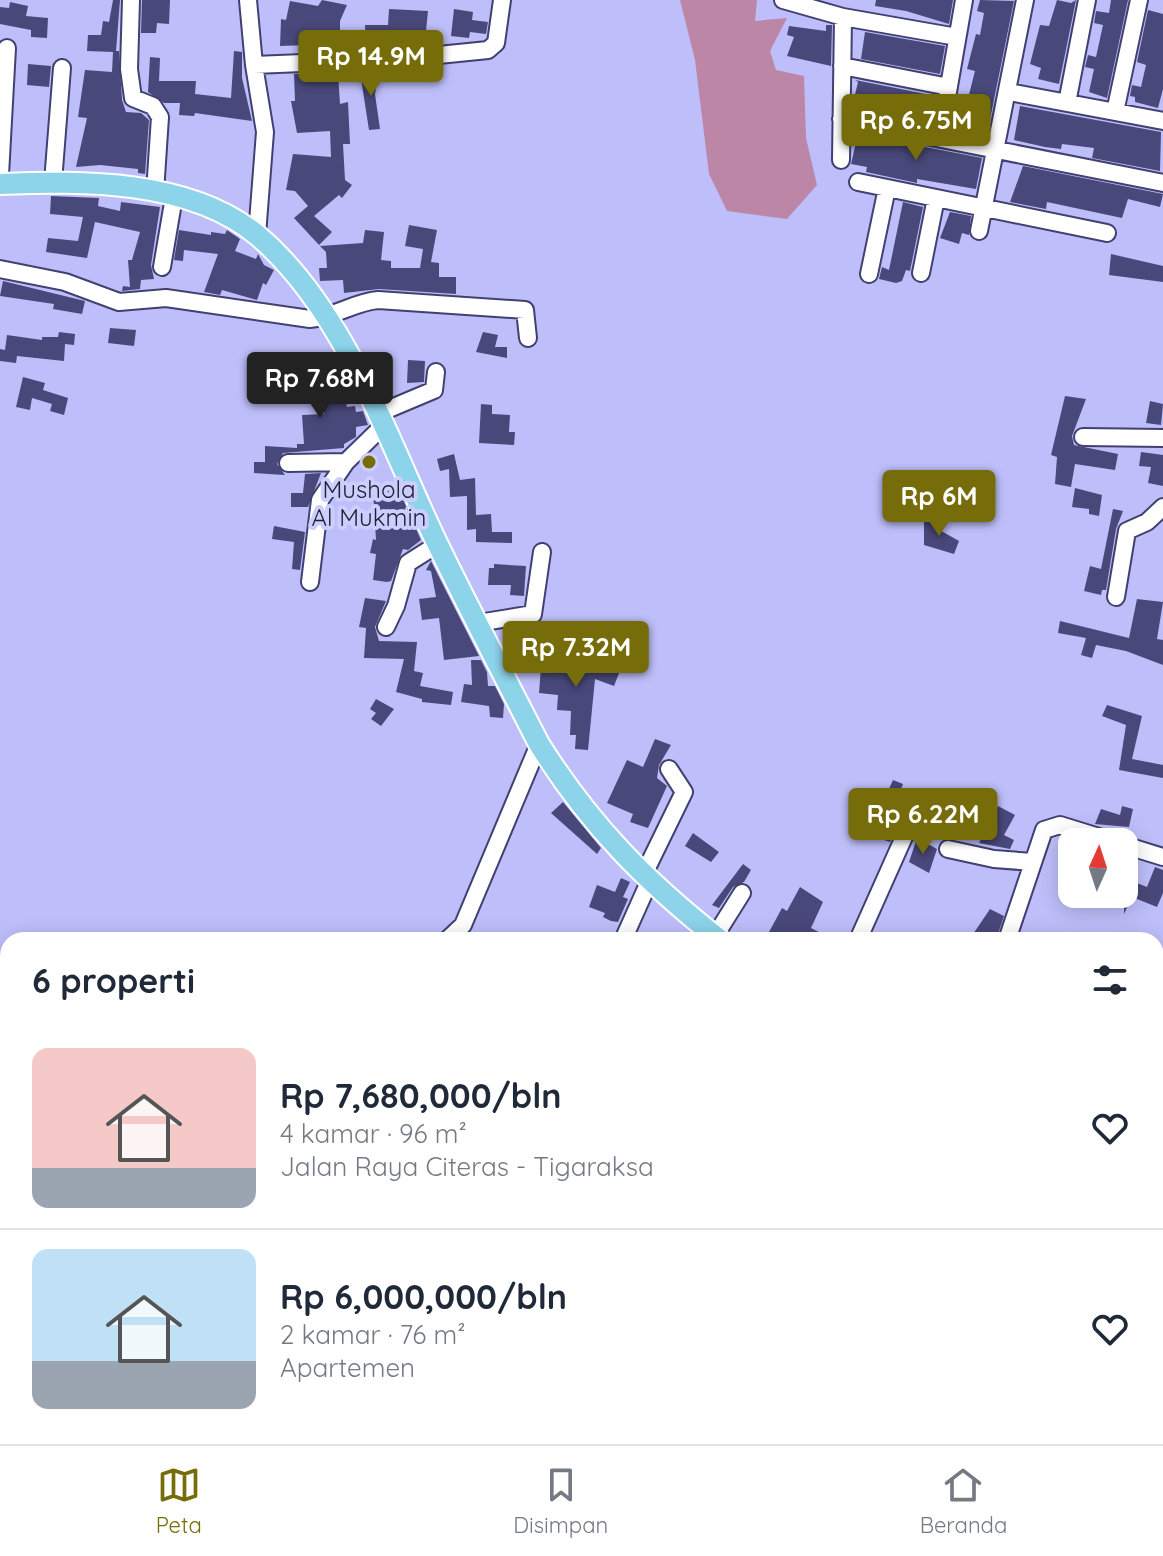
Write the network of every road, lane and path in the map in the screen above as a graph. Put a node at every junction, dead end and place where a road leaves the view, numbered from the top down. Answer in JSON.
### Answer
{"nodes":[{"id":1,"x":131,"y":0,"type":"edge"},
{"id":2,"x":248,"y":0,"type":"edge"},
{"id":3,"x":502,"y":0,"type":"edge"},
{"id":4,"x":783,"y":0,"type":"edge"},
{"id":5,"x":964,"y":0,"type":"edge"},
{"id":6,"x":1025,"y":0,"type":"edge"},
{"id":7,"x":1087,"y":0,"type":"edge"},
{"id":8,"x":1139,"y":0,"type":"edge"},
{"id":9,"x":843,"y":17,"type":"junction"},
{"id":10,"x":957,"y":37,"type":"junction"},
{"id":11,"x":7,"y":48,"type":"dead end"},
{"id":12,"x":254,"y":65,"type":"junction"},
{"id":13,"x":842,"y":66,"type":"junction"},
{"id":14,"x":62,"y":68,"type":"dead end"},
{"id":15,"x":949,"y":87,"type":"junction"},
{"id":16,"x":1009,"y":92,"type":"junction"},
{"id":17,"x":1067,"y":103,"type":"junction"},
{"id":18,"x":1115,"y":112,"type":"junction"},
{"id":19,"x":841,"y":119,"type":"junction"},
{"id":20,"x":1163,"y":121,"type":"edge"},
{"id":21,"x":940,"y":138,"type":"junction"},
{"id":22,"x":996,"y":150,"type":"junction"},
{"id":23,"x":841,"y":160,"type":"dead end"},
{"id":24,"x":0,"y":175,"type":"edge"},
{"id":25,"x":53,"y":182,"type":"junction"},
{"id":26,"x":858,"y":182,"type":"dead end"},
{"id":27,"x":1163,"y":183,"type":"edge"},
{"id":28,"x":0,"y":184,"type":"edge"},
{"id":29,"x":887,"y":188,"type":"junction"},
{"id":30,"x":164,"y":194,"type":"junction"},
{"id":31,"x":936,"y":198,"type":"junction"},
{"id":32,"x":984,"y":208,"type":"junction"},
{"id":33,"x":979,"y":231,"type":"dead end"},
{"id":34,"x":1107,"y":233,"type":"dead end"},
{"id":35,"x":257,"y":235,"type":"junction"},
{"id":36,"x":162,"y":267,"type":"dead end"},
{"id":37,"x":0,"y":269,"type":"edge"},
{"id":38,"x":921,"y":273,"type":"dead end"},
{"id":39,"x":869,"y":274,"type":"dead end"},
{"id":40,"x":327,"y":317,"type":"junction"},
{"id":41,"x":528,"y":338,"type":"dead end"},
{"id":42,"x":436,"y":372,"type":"dead end"},
{"id":43,"x":380,"y":420,"type":"junction"},
{"id":44,"x":1083,"y":437,"type":"dead end"},
{"id":45,"x":1163,"y":438,"type":"edge"},
{"id":46,"x":346,"y":462,"type":"junction"},
{"id":47,"x":288,"y":463,"type":"dead end"},
{"id":48,"x":1163,"y":507,"type":"edge"},
{"id":49,"x":438,"y":544,"type":"junction"},
{"id":50,"x":542,"y":552,"type":"dead end"},
{"id":51,"x":310,"y":582,"type":"dead end"},
{"id":52,"x":1116,"y":597,"type":"dead end"},
{"id":53,"x":478,"y":623,"type":"junction"},
{"id":54,"x":386,"y":627,"type":"dead end"},
{"id":55,"x":539,"y":744,"type":"junction"},
{"id":56,"x":669,"y":769,"type":"dead end"},
{"id":57,"x":908,"y":828,"type":"dead end"},
{"id":58,"x":1070,"y":828,"type":"edge"},
{"id":59,"x":948,"y":849,"type":"dead end"},
{"id":60,"x":1138,"y":849,"type":"edge"},
{"id":61,"x":1163,"y":857,"type":"edge"},
{"id":62,"x":1033,"y":862,"type":"junction"},
{"id":63,"x":646,"y":879,"type":"junction"},
{"id":64,"x":742,"y":893,"type":"dead end"},
{"id":65,"x":456,"y":932,"type":"edge"},
{"id":66,"x":626,"y":932,"type":"edge"},
{"id":67,"x":710,"y":932,"type":"edge"},
{"id":68,"x":720,"y":932,"type":"edge"},
{"id":69,"x":862,"y":932,"type":"edge"},
{"id":70,"x":1010,"y":932,"type":"edge"}],
"edges":[{"from":1,"to":30,"type":"street"},
{"from":2,"to":12,"type":"street"},
{"from":3,"to":12,"type":"street"},
{"from":4,"to":9,"type":"street"},
{"from":5,"to":10,"type":"street"},
{"from":6,"to":16,"type":"street"},
{"from":7,"to":17,"type":"street"},
{"from":8,"to":18,"type":"street"},
{"from":9,"to":10,"type":"street"},
{"from":9,"to":13,"type":"street"},
{"from":10,"to":15,"type":"street"},
{"from":11,"to":24,"type":"street"},
{"from":12,"to":35,"type":"street"},
{"from":13,"to":15,"type":"street"},
{"from":13,"to":19,"type":"street"},
{"from":14,"to":25,"type":"street"},
{"from":15,"to":21,"type":"street"},
{"from":16,"to":17,"type":"street"},
{"from":16,"to":22,"type":"street"},
{"from":17,"to":18,"type":"street"},
{"from":18,"to":20,"type":"street"},
{"from":19,"to":21,"type":"street"},
{"from":19,"to":23,"type":"street"},
{"from":21,"to":22,"type":"street"},
{"from":22,"to":27,"type":"street"},
{"from":22,"to":32,"type":"street"},
{"from":25,"to":28,"type":"main road"},
{"from":25,"to":30,"type":"main road"},
{"from":26,"to":29,"type":"street"},
{"from":29,"to":31,"type":"street"},
{"from":29,"to":39,"type":"street"},
{"from":30,"to":35,"type":"main road"},
{"from":30,"to":36,"type":"street"},
{"from":31,"to":32,"type":"street"},
{"from":31,"to":38,"type":"street"},
{"from":32,"to":33,"type":"street"},
{"from":32,"to":34,"type":"street"},
{"from":35,"to":40,"type":"main road"},
{"from":37,"to":40,"type":"street"},
{"from":40,"to":41,"type":"street"},
{"from":40,"to":43,"type":"main road"},
{"from":42,"to":43,"type":"street"},
{"from":43,"to":46,"type":"street"},
{"from":43,"to":49,"type":"main road"},
{"from":44,"to":45,"type":"street"},
{"from":46,"to":47,"type":"street"},
{"from":46,"to":51,"type":"street"},
{"from":48,"to":52,"type":"street"},
{"from":49,"to":53,"type":"main road"},
{"from":49,"to":54,"type":"street"},
{"from":50,"to":53,"type":"street"},
{"from":53,"to":55,"type":"main road"},
{"from":55,"to":63,"type":"main road"},
{"from":55,"to":65,"type":"street"},
{"from":56,"to":63,"type":"street"},
{"from":57,"to":69,"type":"street"},
{"from":58,"to":62,"type":"street"},
{"from":59,"to":62,"type":"street"},
{"from":60,"to":61,"type":"street"},
{"from":62,"to":70,"type":"street"},
{"from":63,"to":66,"type":"street"},
{"from":63,"to":67,"type":"main road"},
{"from":64,"to":68,"type":"street"}]}
